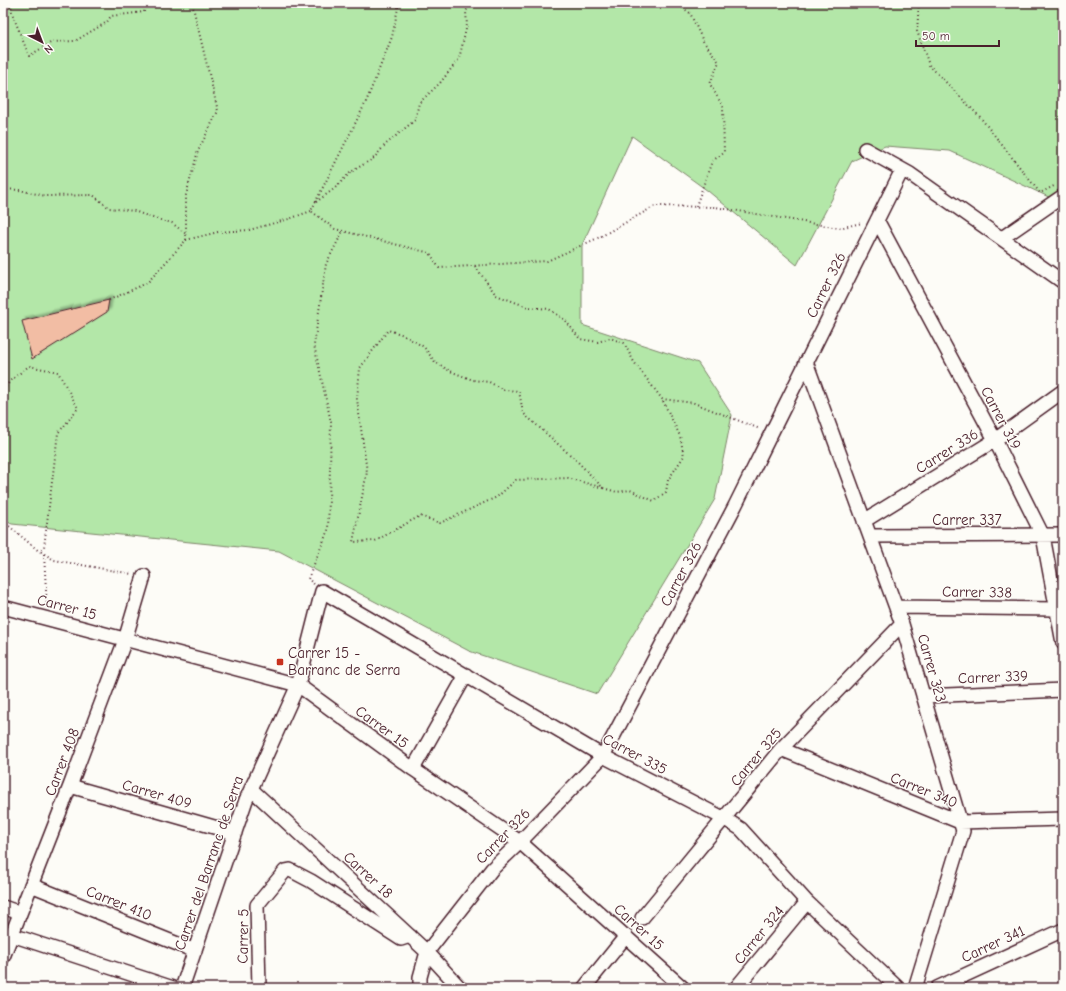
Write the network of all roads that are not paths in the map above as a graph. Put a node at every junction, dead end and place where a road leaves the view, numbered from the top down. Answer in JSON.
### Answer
{"nodes":[{"id":1,"x":865,"y":149,"type":"dead end"},
{"id":2,"x":902,"y":170,"type":"junction"},
{"id":3,"x":1062,"y":196,"type":"edge"},
{"id":4,"x":876,"y":220,"type":"junction"},
{"id":5,"x":1002,"y":238,"type":"junction"},
{"id":6,"x":1063,"y":282,"type":"edge"},
{"id":7,"x":806,"y":362,"type":"junction"},
{"id":8,"x":1063,"y":391,"type":"edge"},
{"id":9,"x":995,"y":440,"type":"junction"},
{"id":10,"x":864,"y":521,"type":"junction"},
{"id":11,"x":1063,"y":535,"type":"edge"},
{"id":12,"x":870,"y":536,"type":"junction"},
{"id":13,"x":1043,"y":536,"type":"junction"},
{"id":14,"x":144,"y":576,"type":"road end"},
{"id":15,"x":322,"y":591,"type":"joint"},
{"id":16,"x":3,"y":607,"type":"edge"},
{"id":17,"x":896,"y":607,"type":"junction"},
{"id":18,"x":1057,"y":609,"type":"junction"},
{"id":19,"x":902,"y":624,"type":"junction"},
{"id":20,"x":125,"y":640,"type":"junction"},
{"id":21,"x":1063,"y":643,"type":"edge"},
{"id":22,"x":466,"y":675,"type":"junction"},
{"id":23,"x":298,"y":685,"type":"junction"},
{"id":24,"x":1063,"y":690,"type":"edge"},
{"id":25,"x":923,"y":696,"type":"junction"},
{"id":26,"x":782,"y":749,"type":"junction"},
{"id":27,"x":603,"y":756,"type":"junction"},
{"id":28,"x":413,"y":769,"type":"junction"},
{"id":29,"x":70,"y":786,"type":"junction"},
{"id":30,"x":251,"y":789,"type":"junction"},
{"id":31,"x":725,"y":819,"type":"junction"},
{"id":32,"x":1063,"y":819,"type":"edge"},
{"id":33,"x":960,"y":822,"type":"junction"},
{"id":34,"x":235,"y":833,"type":"junction"},
{"id":35,"x":520,"y":842,"type":"junction"},
{"id":36,"x":31,"y":885,"type":"junction"},
{"id":37,"x":807,"y":902,"type":"junction"},
{"id":38,"x":3,"y":908,"type":"edge"},
{"id":39,"x":20,"y":913,"type":"junction"},
{"id":40,"x":642,"y":918,"type":"dead end"},
{"id":41,"x":1063,"y":930,"type":"edge"},
{"id":42,"x":12,"y":935,"type":"junction"},
{"id":43,"x":410,"y":936,"type":"junction"},
{"id":44,"x":626,"y":936,"type":"junction"},
{"id":45,"x":195,"y":951,"type":"junction"},
{"id":46,"x":427,"y":952,"type":"junction"},
{"id":47,"x":3,"y":957,"type":"edge"},
{"id":48,"x":173,"y":988,"type":"edge"},
{"id":49,"x":182,"y":988,"type":"edge"},
{"id":50,"x":259,"y":988,"type":"edge"},
{"id":51,"x":420,"y":988,"type":"edge"},
{"id":52,"x":460,"y":988,"type":"edge"},
{"id":53,"x":584,"y":988,"type":"edge"},
{"id":54,"x":683,"y":988,"type":"edge"},
{"id":55,"x":736,"y":988,"type":"edge"},
{"id":56,"x":898,"y":988,"type":"edge"},
{"id":57,"x":915,"y":988,"type":"edge"},
{"id":58,"x":937,"y":988,"type":"edge"}],
"edges":[{"from":1,"to":2,"type":"street"},
{"from":2,"to":4,"type":"street","name":"Carrer 326"},
{"from":2,"to":5,"type":"street"},
{"from":3,"to":5,"type":"street"},
{"from":4,"to":7,"type":"street","name":"Carrer 326"},
{"from":4,"to":9,"type":"street","name":"Carrer 319"},
{"from":5,"to":6,"type":"street"},
{"from":7,"to":10,"type":"street","name":"Carrer 323"},
{"from":7,"to":27,"type":"street","name":"Carrer 326"},
{"from":8,"to":9,"type":"street","name":"Carrer 336"},
{"from":9,"to":10,"type":"street","name":"Carrer 336"},
{"from":9,"to":13,"type":"street","name":"Carrer 319"},
{"from":10,"to":12,"type":"street","name":"Carrer 323"},
{"from":11,"to":13,"type":"street","name":"Carrer 337"},
{"from":12,"to":13,"type":"street","name":"Carrer 337"},
{"from":12,"to":17,"type":"street","name":"Carrer 323"},
{"from":13,"to":18,"type":"street","name":"Carrer 319"},
{"from":14,"to":20,"type":"street","name":"Carrer 408"},
{"from":15,"to":22,"type":"street","name":"Carrer 335"},
{"from":15,"to":23,"type":"street","name":"Carrer del Barranc de Serra"},
{"from":16,"to":20,"type":"street","name":"Carrer 15"},
{"from":17,"to":18,"type":"street","name":"Carrer 338"},
{"from":17,"to":19,"type":"street","name":"Carrer 323"},
{"from":18,"to":21,"type":"street","name":"Carrer 319"},
{"from":19,"to":25,"type":"street","name":"Carrer 323"},
{"from":19,"to":26,"type":"street","name":"Carrer 325"},
{"from":20,"to":23,"type":"street","name":"Carrer 15"},
{"from":20,"to":29,"type":"street","name":"Carrer 408"},
{"from":22,"to":27,"type":"street","name":"Carrer 335"},
{"from":22,"to":28,"type":"street"},
{"from":23,"to":28,"type":"street","name":"Carrer 15"},
{"from":23,"to":30,"type":"street","name":"Carrer del Barranc de Serra"},
{"from":24,"to":25,"type":"street","name":"Carrer 339"},
{"from":25,"to":33,"type":"street","name":"Carrer 323"},
{"from":26,"to":31,"type":"street","name":"Carrer 325"},
{"from":26,"to":33,"type":"street","name":"Carrer 340"},
{"from":27,"to":31,"type":"street","name":"Carrer 335"},
{"from":27,"to":35,"type":"street","name":"Carrer 326"},
{"from":28,"to":35,"type":"street","name":"Carrer 15"},
{"from":29,"to":34,"type":"street","name":"Carrer 409"},
{"from":29,"to":36,"type":"street","name":"Carrer 408"},
{"from":30,"to":34,"type":"street","name":"Carrer del Barranc de Serra"},
{"from":30,"to":43,"type":"street","name":"Carrer 18"},
{"from":31,"to":37,"type":"street","name":"Carrer 335"},
{"from":31,"to":40,"type":"street","name":"Carrer 325"},
{"from":32,"to":33,"type":"street","name":"Carrer 340"},
{"from":33,"to":57,"type":"street","name":"Carrer 323"},
{"from":34,"to":45,"type":"street","name":"Carrer del Barranc de Serra"},
{"from":35,"to":44,"type":"street","name":"Carrer 15"},
{"from":35,"to":46,"type":"street","name":"Carrer 326"},
{"from":36,"to":39,"type":"street","name":"Carrer 408"},
{"from":36,"to":45,"type":"street","name":"Carrer 410"},
{"from":37,"to":55,"type":"street","name":"Carrer 324"},
{"from":37,"to":56,"type":"street","name":"Carrer 335"},
{"from":38,"to":39,"type":"street"},
{"from":39,"to":42,"type":"street","name":"Carrer 408"},
{"from":41,"to":58,"type":"street","name":"Carrer 341"},
{"from":42,"to":47,"type":"street","name":"Carrer 408"},
{"from":42,"to":48,"type":"street"},
{"from":43,"to":46,"type":"street","name":"Carrer 18"},
{"from":43,"to":50,"type":"street","name":"Carrer 5"},
{"from":44,"to":53,"type":"street"},
{"from":44,"to":54,"type":"street","name":"Carrer 15"},
{"from":45,"to":49,"type":"street","name":"Carrer del Barranc de Serra"},
{"from":46,"to":51,"type":"street"},
{"from":46,"to":52,"type":"street","name":"Carrer 18"}]}
